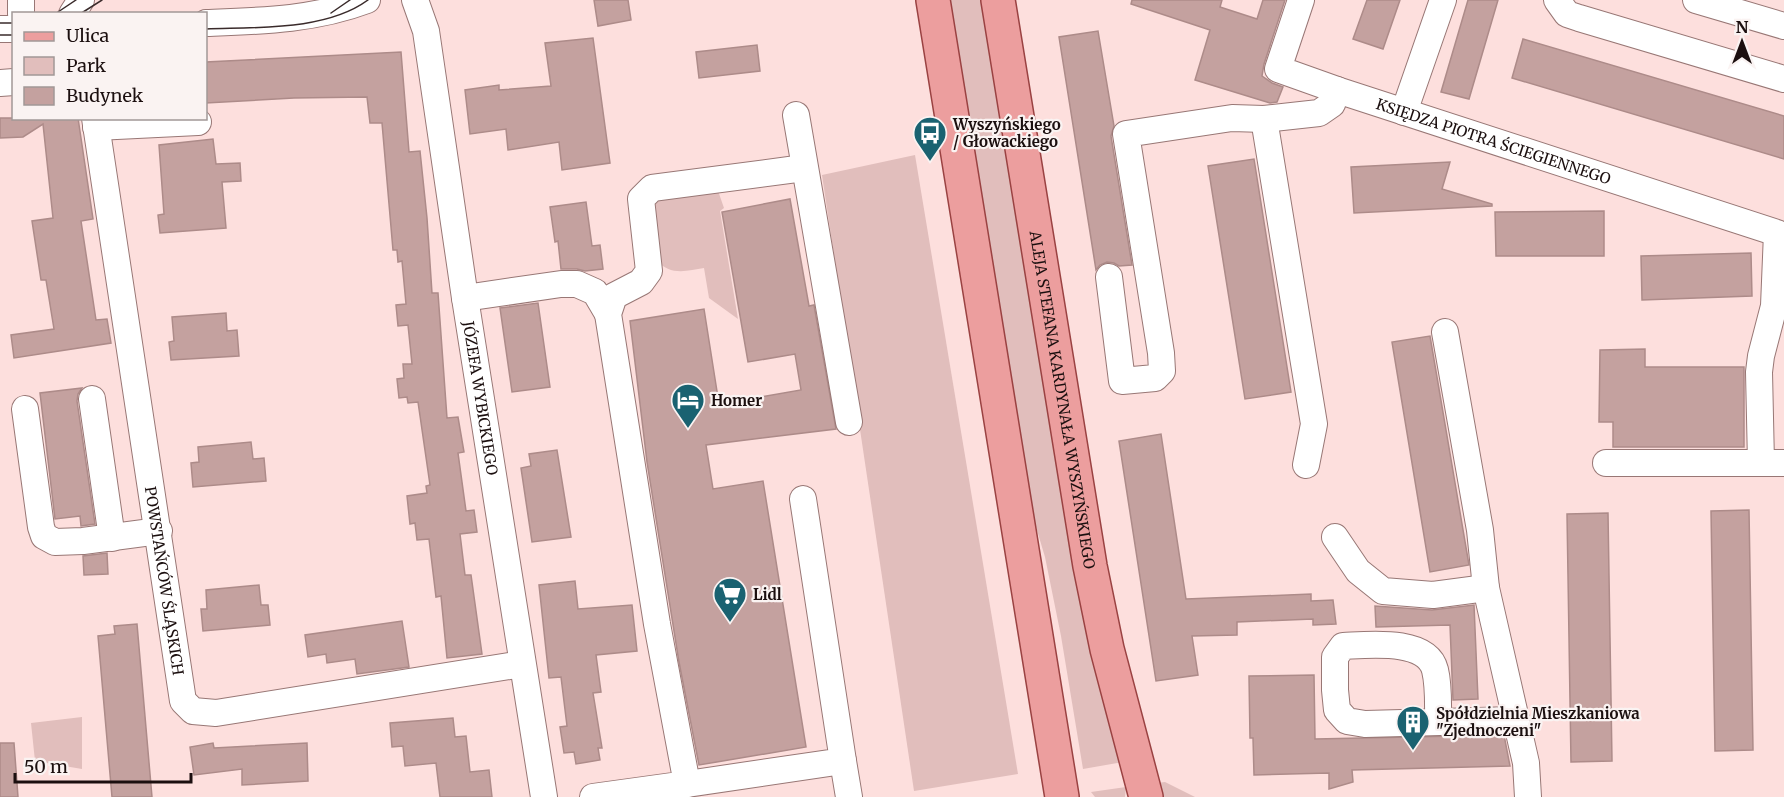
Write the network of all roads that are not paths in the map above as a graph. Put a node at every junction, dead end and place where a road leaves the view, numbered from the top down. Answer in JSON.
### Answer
{"nodes":[{"id":1,"x":415,"y":0,"type":"edge"},
{"id":2,"x":933,"y":0,"type":"edge"},
{"id":3,"x":998,"y":0,"type":"edge"},
{"id":4,"x":1301,"y":0,"type":"edge"},
{"id":5,"x":1443,"y":0,"type":"edge"},
{"id":6,"x":1557,"y":0,"type":"edge"},
{"id":7,"x":360,"y":1,"type":"edge"},
{"id":8,"x":1710,"y":2,"type":"edge"},
{"id":9,"x":207,"y":23,"type":"edge"},
{"id":10,"x":1784,"y":26,"type":"edge"},
{"id":11,"x":1784,"y":79,"type":"edge"},
{"id":12,"x":1337,"y":90,"type":"junction"},
{"id":13,"x":1404,"y":112,"type":"junction"},
{"id":14,"x":796,"y":115,"type":"dead end"},
{"id":15,"x":1264,"y":119,"type":"junction"},
{"id":16,"x":95,"y":122,"type":"edge"},
{"id":17,"x":198,"y":122,"type":"dead end"},
{"id":18,"x":804,"y":168,"type":"junction"},
{"id":19,"x":1109,"y":276,"type":"dead end"},
{"id":20,"x":465,"y":298,"type":"junction"},
{"id":21,"x":608,"y":314,"type":"junction"},
{"id":22,"x":1445,"y":332,"type":"dead end"},
{"id":23,"x":92,"y":399,"type":"dead end"},
{"id":24,"x":25,"y":408,"type":"dead end"},
{"id":25,"x":849,"y":422,"type":"dead end"},
{"id":26,"x":1606,"y":463,"type":"dead end"},
{"id":27,"x":1772,"y":463,"type":"edge"},
{"id":28,"x":1306,"y":465,"type":"dead end"},
{"id":29,"x":803,"y":499,"type":"dead end"},
{"id":30,"x":159,"y":531,"type":"junction"},
{"id":31,"x":1335,"y":537,"type":"dead end"},
{"id":32,"x":112,"y":538,"type":"junction"},
{"id":33,"x":1486,"y":588,"type":"junction"},
{"id":34,"x":522,"y":664,"type":"junction"},
{"id":35,"x":1515,"y":720,"type":"junction"},
{"id":36,"x":1438,"y":721,"type":"junction"},
{"id":37,"x":843,"y":761,"type":"junction"},
{"id":38,"x":687,"y":784,"type":"junction"},
{"id":39,"x":661,"y":792,"type":"edge"},
{"id":40,"x":544,"y":797,"type":"edge"},
{"id":41,"x":593,"y":797,"type":"edge"},
{"id":42,"x":849,"y":797,"type":"edge"},
{"id":43,"x":1062,"y":797,"type":"edge"},
{"id":44,"x":1146,"y":797,"type":"edge"},
{"id":45,"x":1528,"y":797,"type":"edge"}],
"edges":[{"from":1,"to":20,"type":"street","name":"JÓZEFA WYBICKIEGO"},
{"from":2,"to":43,"type":"main road"},
{"from":3,"to":44,"type":"main road","name":"ALEJA STEFANA KARDYNAŁA WYSZYŃSKIEGO"},
{"from":4,"to":12,"type":"street","name":"KSIĘDZA PIOTRA ŚCIEGIENNEGO"},
{"from":5,"to":13,"type":"street"},
{"from":6,"to":11,"type":"street"},
{"from":7,"to":9,"type":"street"},
{"from":8,"to":10,"type":"street"},
{"from":12,"to":13,"type":"street","name":"KSIĘDZA PIOTRA ŚCIEGIENNEGO"},
{"from":12,"to":15,"type":"street"},
{"from":13,"to":27,"type":"street","name":"KSIĘDZA PIOTRA ŚCIEGIENNEGO"},
{"from":14,"to":18,"type":"street"},
{"from":15,"to":19,"type":"street"},
{"from":15,"to":28,"type":"street"},
{"from":16,"to":17,"type":"street"},
{"from":16,"to":30,"type":"street","name":"POWSTAŃCÓW ŚLĄSKICH"},
{"from":18,"to":21,"type":"street"},
{"from":18,"to":25,"type":"street"},
{"from":20,"to":21,"type":"street"},
{"from":20,"to":34,"type":"street","name":"JÓZEFA WYBICKIEGO"},
{"from":21,"to":38,"type":"street"},
{"from":22,"to":33,"type":"street"},
{"from":23,"to":32,"type":"street"},
{"from":24,"to":32,"type":"street"},
{"from":26,"to":27,"type":"street"},
{"from":29,"to":37,"type":"street"},
{"from":30,"to":32,"type":"street"},
{"from":30,"to":34,"type":"street","name":"POWSTAŃCÓW ŚLĄSKICH"},
{"from":31,"to":33,"type":"street"},
{"from":33,"to":35,"type":"street"},
{"from":34,"to":40,"type":"street","name":"JÓZEFA WYBICKIEGO"},
{"from":35,"to":36,"type":"street"},
{"from":35,"to":45,"type":"street"},
{"from":36,"to":36,"type":"street"},
{"from":37,"to":38,"type":"street"},
{"from":37,"to":42,"type":"street"},
{"from":38,"to":39,"type":"street"},
{"from":39,"to":41,"type":"street"}]}
